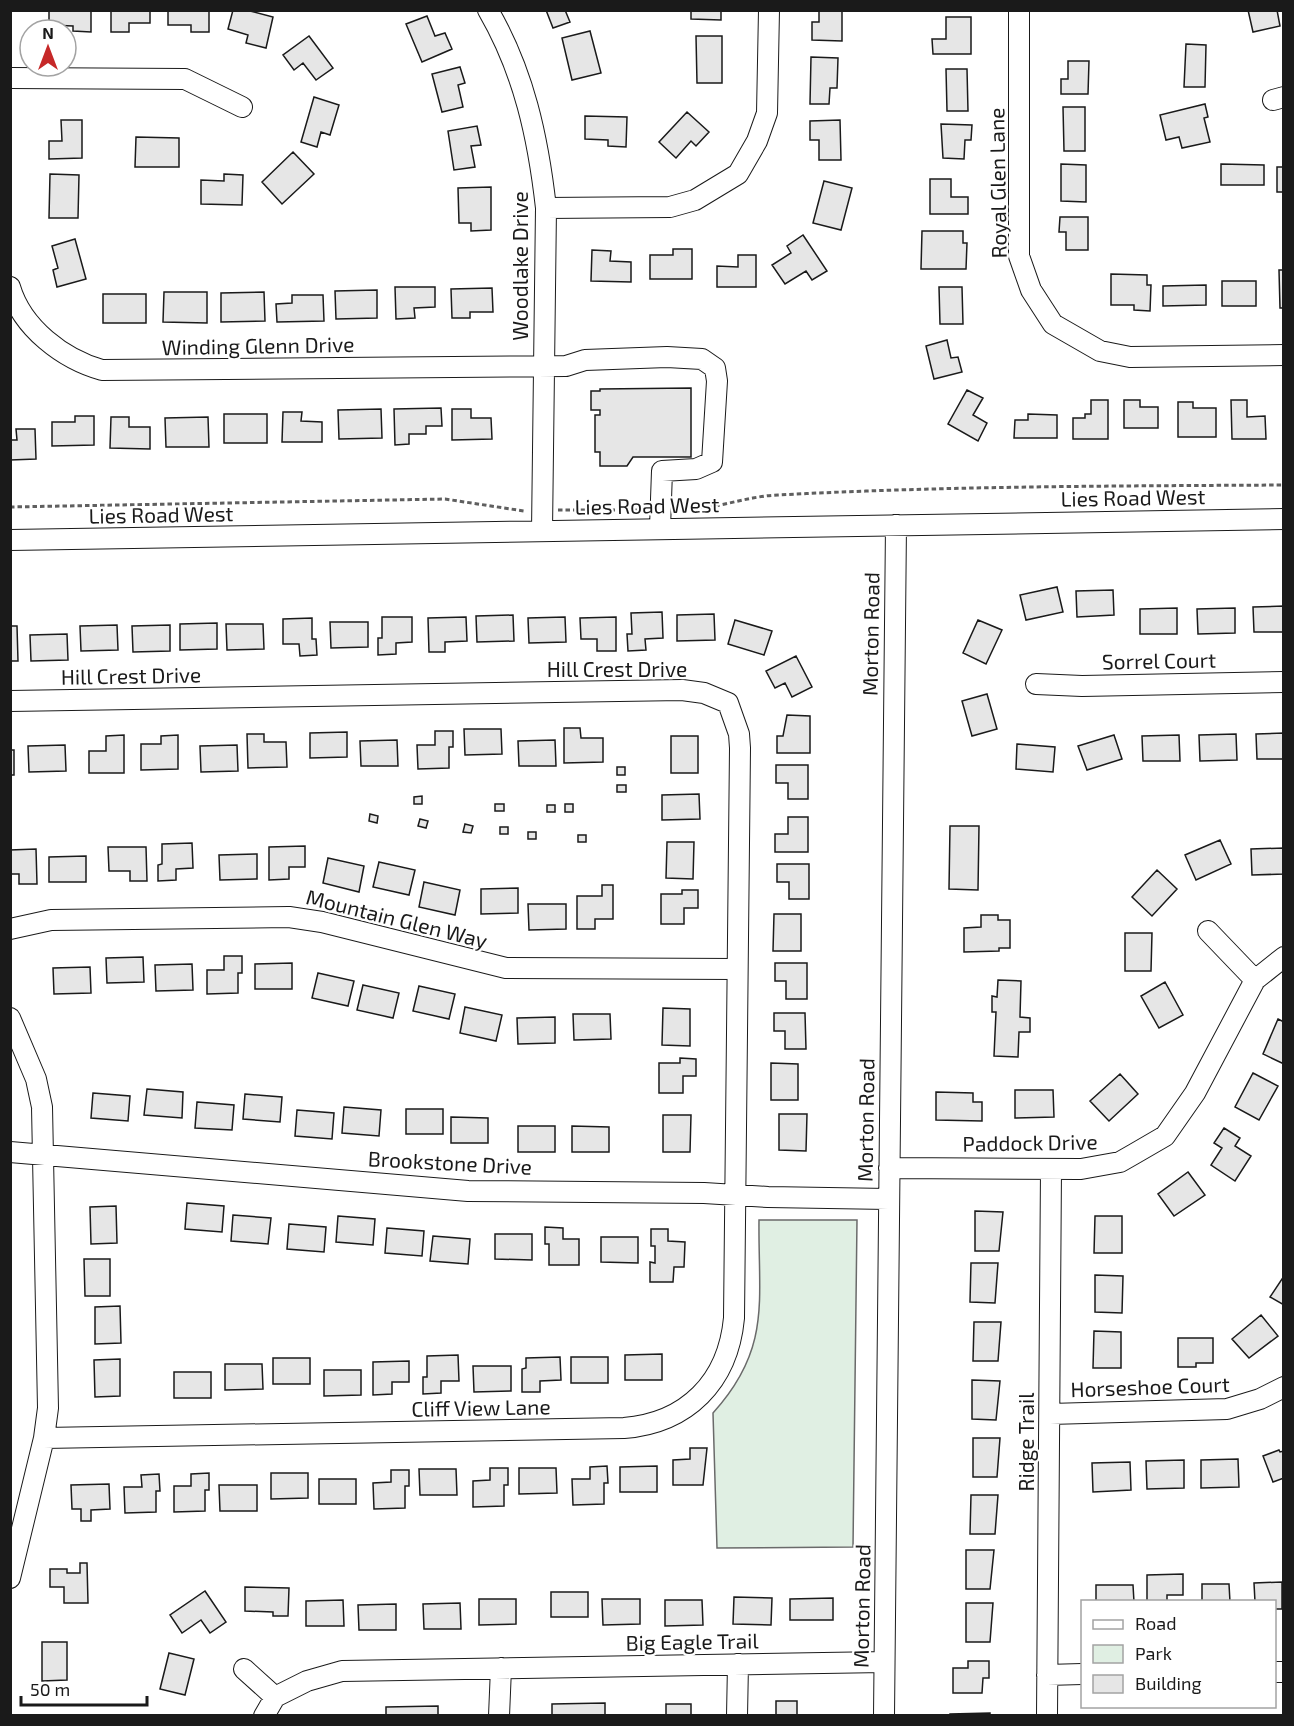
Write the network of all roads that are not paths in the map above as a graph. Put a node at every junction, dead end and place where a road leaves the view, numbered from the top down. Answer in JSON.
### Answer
{"nodes":[{"id":1,"x":488,"y":10,"type":"edge"},
{"id":2,"x":769,"y":10,"type":"edge"},
{"id":3,"x":1019,"y":10,"type":"edge"},
{"id":4,"x":10,"y":78,"type":"edge"},
{"id":5,"x":242,"y":107,"type":"dead end"},
{"id":6,"x":546,"y":208,"type":"junction"},
{"id":7,"x":10,"y":287,"type":"edge"},
{"id":8,"x":1284,"y":355,"type":"edge"},
{"id":9,"x":543,"y":364,"type":"junction"},
{"id":10,"x":1284,"y":519,"type":"edge"},
{"id":11,"x":896,"y":525,"type":"junction"},
{"id":12,"x":660,"y":528,"type":"junction"},
{"id":13,"x":542,"y":531,"type":"junction"},
{"id":14,"x":10,"y":540,"type":"edge"},
{"id":15,"x":1284,"y":682,"type":"edge"},
{"id":16,"x":1036,"y":684,"type":"dead end"},
{"id":17,"x":10,"y":701,"type":"edge"},
{"id":18,"x":10,"y":929,"type":"edge"},
{"id":19,"x":1208,"y":931,"type":"dead end"},
{"id":20,"x":1284,"y":957,"type":"edge"},
{"id":21,"x":736,"y":969,"type":"junction"},
{"id":22,"x":1256,"y":980,"type":"junction"},
{"id":23,"x":10,"y":1018,"type":"edge"},
{"id":24,"x":10,"y":1152,"type":"edge"},
{"id":25,"x":43,"y":1154,"type":"junction"},
{"id":26,"x":889,"y":1168,"type":"junction"},
{"id":27,"x":1051,"y":1169,"type":"junction"},
{"id":28,"x":735,"y":1195,"type":"junction"},
{"id":29,"x":888,"y":1198,"type":"junction"},
{"id":30,"x":1284,"y":1387,"type":"edge"},
{"id":31,"x":1050,"y":1414,"type":"junction"},
{"id":32,"x":44,"y":1438,"type":"junction"},
{"id":33,"x":10,"y":1578,"type":"edge"},
{"id":34,"x":884,"y":1662,"type":"junction"},
{"id":35,"x":738,"y":1664,"type":"junction"},
{"id":36,"x":501,"y":1668,"type":"junction"},
{"id":37,"x":244,"y":1669,"type":"dead end"},
{"id":38,"x":1081,"y":1674,"type":"edge"},
{"id":39,"x":1047,"y":1675,"type":"junction"},
{"id":40,"x":275,"y":1697,"type":"junction"},
{"id":41,"x":264,"y":1716,"type":"edge"},
{"id":42,"x":499,"y":1716,"type":"edge"},
{"id":43,"x":738,"y":1716,"type":"edge"},
{"id":44,"x":884,"y":1716,"type":"edge"},
{"id":45,"x":1047,"y":1716,"type":"edge"}],
"edges":[{"from":1,"to":6,"type":"street","name":"Woodlake Drive"},
{"from":2,"to":6,"type":"street"},
{"from":3,"to":8,"type":"street","name":"Royal Glen Lane"},
{"from":4,"to":5,"type":"street"},
{"from":6,"to":9,"type":"street","name":"Woodlake Drive"},
{"from":7,"to":9,"type":"street","name":"Winding Glenn Drive"},
{"from":9,"to":12,"type":"street","name":"Winding Glenn Drive"},
{"from":9,"to":13,"type":"street","name":"Woodlake Drive"},
{"from":10,"to":11,"type":"street","name":"Lies Road West"},
{"from":11,"to":12,"type":"street","name":"Lies Road West"},
{"from":11,"to":26,"type":"street","name":"Morton Road"},
{"from":12,"to":13,"type":"street","name":"Lies Road West"},
{"from":13,"to":14,"type":"street","name":"Lies Road West"},
{"from":15,"to":16,"type":"street","name":"Sorrel Court"},
{"from":17,"to":21,"type":"street","name":"Hill Crest Drive"},
{"from":18,"to":21,"type":"street","name":"Mountain Glen Way"},
{"from":19,"to":22,"type":"street"},
{"from":20,"to":22,"type":"street","name":"Paddock Drive"},
{"from":21,"to":28,"type":"street","name":"Hill Crest Drive"},
{"from":22,"to":27,"type":"street","name":"Paddock Drive"},
{"from":23,"to":25,"type":"street"},
{"from":24,"to":25,"type":"street","name":"Brookstone Drive"},
{"from":25,"to":28,"type":"street","name":"Brookstone Drive"},
{"from":25,"to":32,"type":"street"},
{"from":26,"to":27,"type":"street","name":"Paddock Drive"},
{"from":26,"to":29,"type":"street","name":"Morton Road"},
{"from":27,"to":31,"type":"street","name":"Ridge Trail"},
{"from":28,"to":29,"type":"street","name":"Brookstone Drive"},
{"from":28,"to":32,"type":"street","name":"Cliff View Lane"},
{"from":29,"to":34,"type":"street","name":"Morton Road"},
{"from":30,"to":31,"type":"street","name":"Horseshoe Court"},
{"from":31,"to":39,"type":"street","name":"Ridge Trail"},
{"from":32,"to":33,"type":"street"},
{"from":34,"to":35,"type":"street","name":"Big Eagle Trail"},
{"from":34,"to":44,"type":"street","name":"Morton Road"},
{"from":35,"to":36,"type":"street","name":"Big Eagle Trail"},
{"from":35,"to":43,"type":"street"},
{"from":36,"to":40,"type":"street","name":"Big Eagle Trail"},
{"from":36,"to":42,"type":"street"},
{"from":37,"to":40,"type":"street"},
{"from":38,"to":39,"type":"street"},
{"from":39,"to":45,"type":"street","name":"Ridge Trail"},
{"from":40,"to":41,"type":"street"}]}
